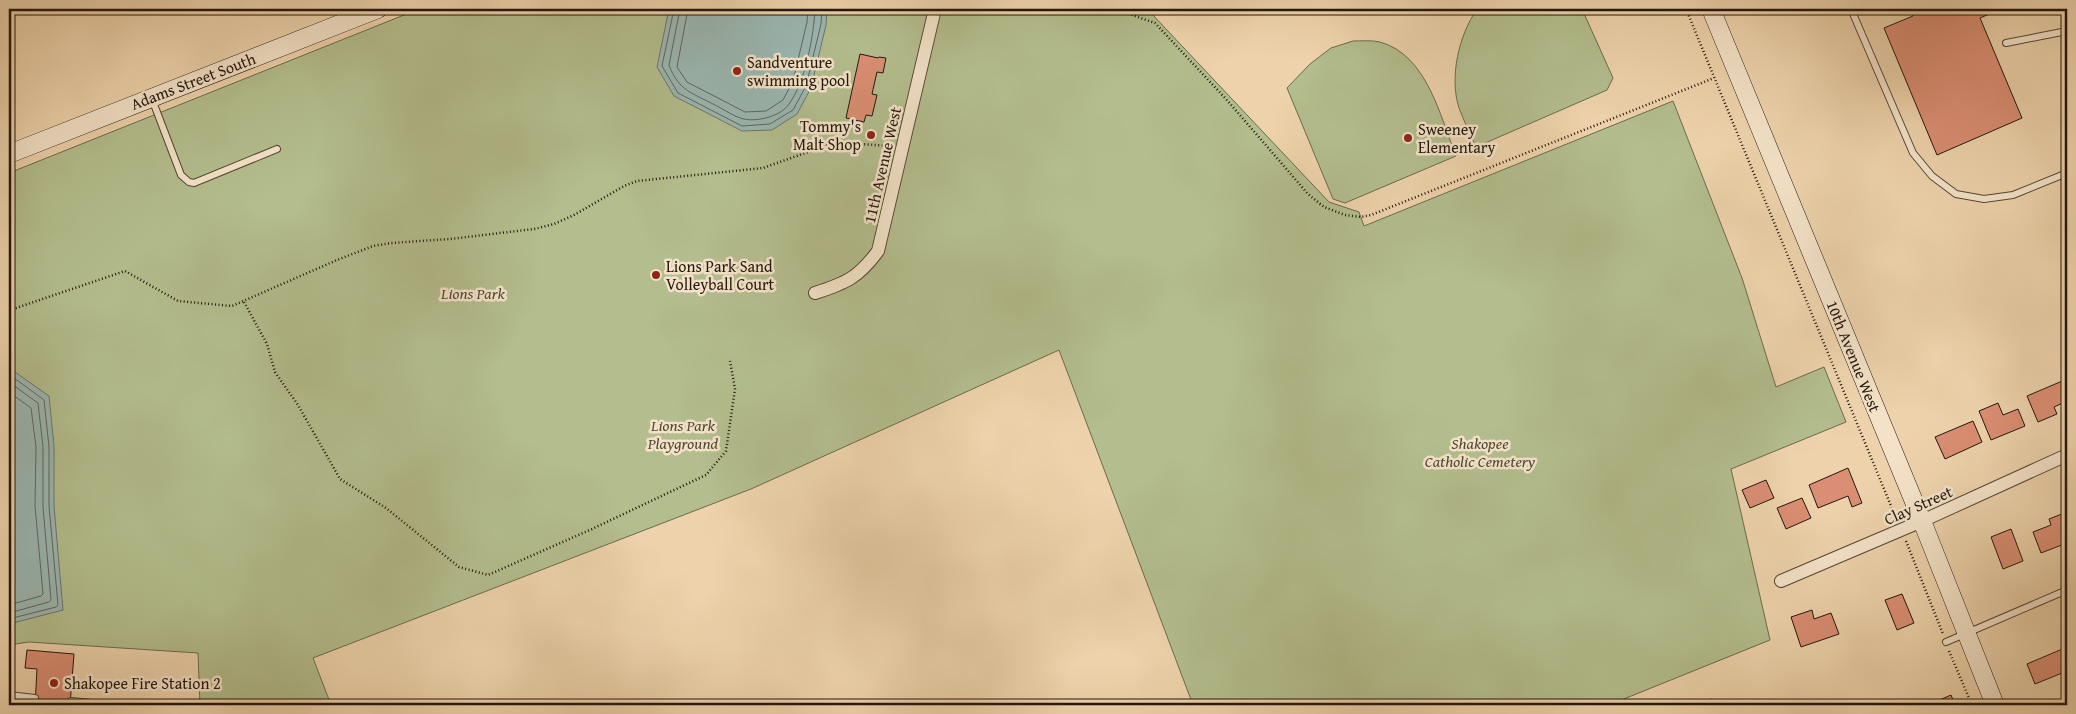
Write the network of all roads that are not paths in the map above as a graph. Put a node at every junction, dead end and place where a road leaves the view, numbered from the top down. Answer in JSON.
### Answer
{"nodes":[{"id":1,"x":935,"y":9,"type":"edge"},
{"id":2,"x":1711,"y":9,"type":"edge"},
{"id":3,"x":1851,"y":9,"type":"edge"},
{"id":4,"x":370,"y":10,"type":"edge"},
{"id":5,"x":2067,"y":31,"type":"edge"},
{"id":6,"x":2006,"y":42,"type":"dead end"},
{"id":7,"x":151,"y":97,"type":"junction"},
{"id":8,"x":276,"y":149,"type":"dead end"},
{"id":9,"x":9,"y":154,"type":"edge"},
{"id":10,"x":2067,"y":173,"type":"edge"},
{"id":11,"x":815,"y":293,"type":"dead end"},
{"id":12,"x":2067,"y":455,"type":"edge"},
{"id":13,"x":1922,"y":521,"type":"junction"},
{"id":14,"x":1781,"y":581,"type":"dead end"},
{"id":15,"x":2067,"y":590,"type":"edge"},
{"id":16,"x":1966,"y":633,"type":"junction"},
{"id":17,"x":1946,"y":642,"type":"road end"},
{"id":18,"x":9,"y":695,"type":"edge"},
{"id":19,"x":35,"y":698,"type":"dead end"},
{"id":20,"x":70,"y":701,"type":"dead end"},
{"id":21,"x":113,"y":705,"type":"edge"},
{"id":22,"x":1995,"y":705,"type":"edge"}],
"edges":[{"from":1,"to":11,"type":"street","name":"11th Avenue West"},
{"from":2,"to":13,"type":"main road","name":"10th Avenue West"},
{"from":3,"to":10,"type":"lane"},
{"from":4,"to":7,"type":"main road","name":"Adams Street South"},
{"from":5,"to":6,"type":"lane"},
{"from":7,"to":8,"type":"lane"},
{"from":7,"to":9,"type":"main road","name":"Adams Street South"},
{"from":12,"to":13,"type":"street","name":"Clay Street"},
{"from":13,"to":14,"type":"street","name":"Clay Street"},
{"from":13,"to":16,"type":"main road","name":"10th Avenue West"},
{"from":15,"to":16,"type":"lane"},
{"from":16,"to":17,"type":"lane"},
{"from":16,"to":22,"type":"main road","name":"10th Avenue West"},
{"from":18,"to":19,"type":"lane"},
{"from":20,"to":21,"type":"lane"}]}
